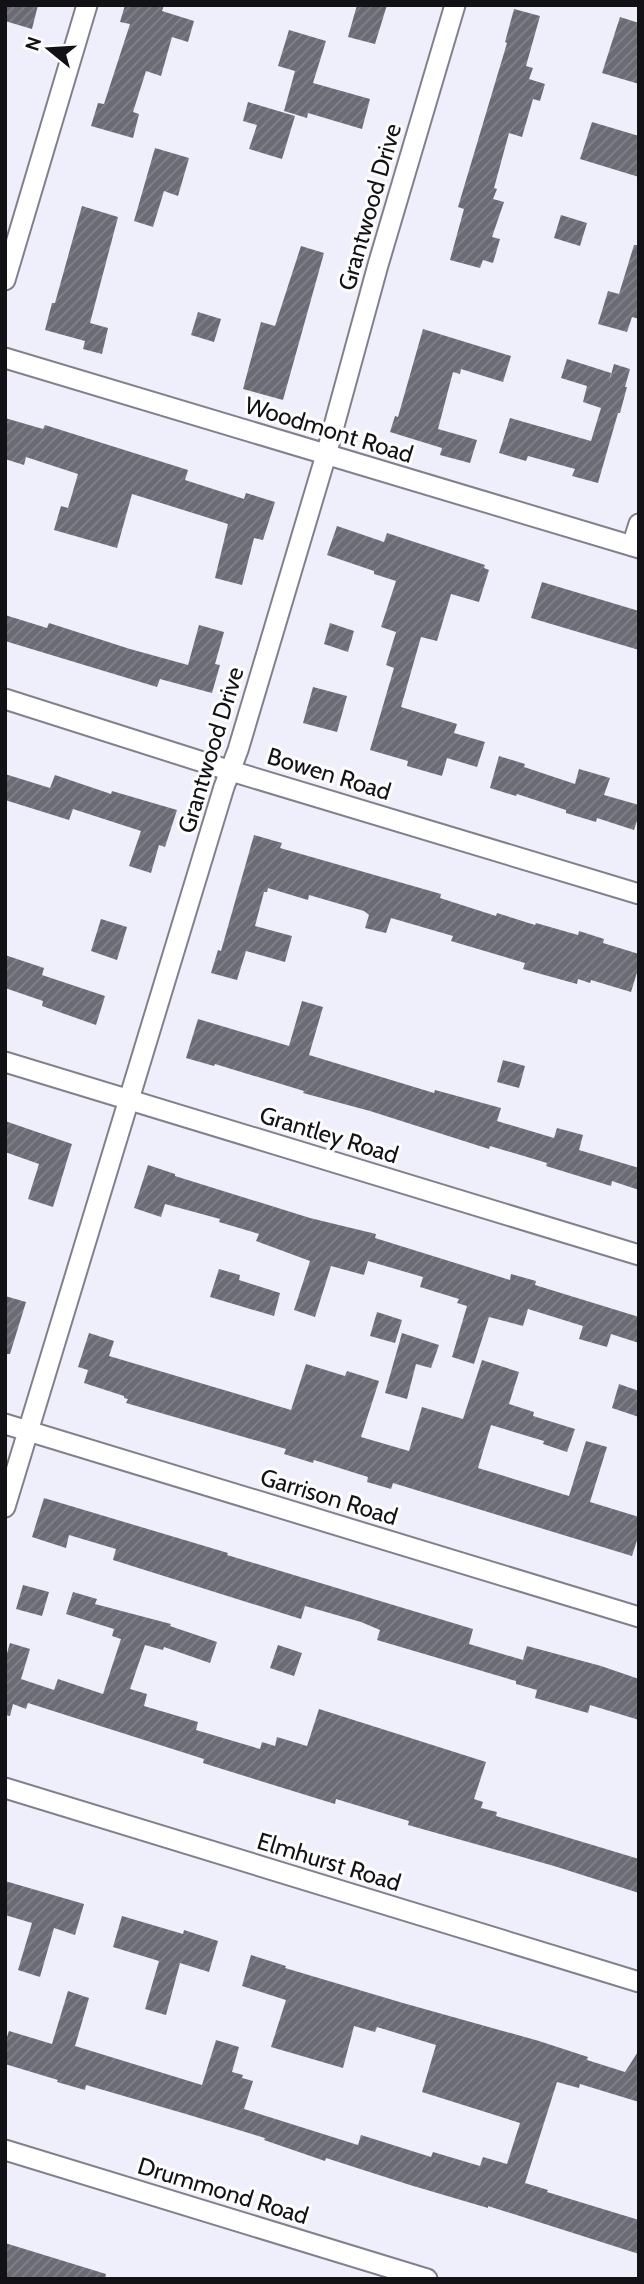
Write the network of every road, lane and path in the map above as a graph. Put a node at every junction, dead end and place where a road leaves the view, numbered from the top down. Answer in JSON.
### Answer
{"nodes":[{"id":1,"x":87,"y":5,"type":"edge"},
{"id":2,"x":455,"y":5,"type":"edge"},
{"id":3,"x":5,"y":281,"type":"edge"},
{"id":4,"x":5,"y":358,"type":"edge"},
{"id":5,"x":326,"y":455,"type":"junction"},
{"id":6,"x":639,"y":524,"type":"edge"},
{"id":7,"x":635,"y":547,"type":"edge"},
{"id":8,"x":5,"y":699,"type":"edge"},
{"id":9,"x":232,"y":771,"type":"junction"},
{"id":10,"x":639,"y":894,"type":"edge"},
{"id":11,"x":5,"y":1062,"type":"edge"},
{"id":12,"x":129,"y":1100,"type":"junction"},
{"id":13,"x":639,"y":1255,"type":"edge"},
{"id":14,"x":5,"y":1424,"type":"edge"},
{"id":15,"x":29,"y":1431,"type":"junction"},
{"id":16,"x":5,"y":1507,"type":"edge"},
{"id":17,"x":639,"y":1618,"type":"edge"},
{"id":18,"x":5,"y":1788,"type":"edge"},
{"id":19,"x":639,"y":1982,"type":"edge"},
{"id":20,"x":5,"y":2150,"type":"edge"},
{"id":21,"x":427,"y":2279,"type":"edge"}],
"edges":[{"from":1,"to":3,"type":"street"},
{"from":2,"to":5,"type":"street","name":"Grantwood Drive"},
{"from":4,"to":5,"type":"street","name":"Woodmont Road"},
{"from":5,"to":7,"type":"street","name":"Woodmont Road"},
{"from":5,"to":9,"type":"street","name":"Grantwood Drive"},
{"from":6,"to":7,"type":"street"},
{"from":8,"to":9,"type":"street","name":"Bowen Road"},
{"from":9,"to":10,"type":"street","name":"Bowen Road"},
{"from":9,"to":12,"type":"street","name":"Grantwood Drive"},
{"from":11,"to":12,"type":"street","name":"Grantley Road"},
{"from":12,"to":13,"type":"street","name":"Grantley Road"},
{"from":12,"to":15,"type":"street","name":"Grantwood Drive"},
{"from":14,"to":15,"type":"street","name":"Garrison Road"},
{"from":15,"to":16,"type":"street","name":"Grantwood Drive"},
{"from":15,"to":17,"type":"street","name":"Garrison Road"},
{"from":18,"to":19,"type":"street","name":"Elmhurst Road"},
{"from":20,"to":21,"type":"street","name":"Drummond Road"}]}
